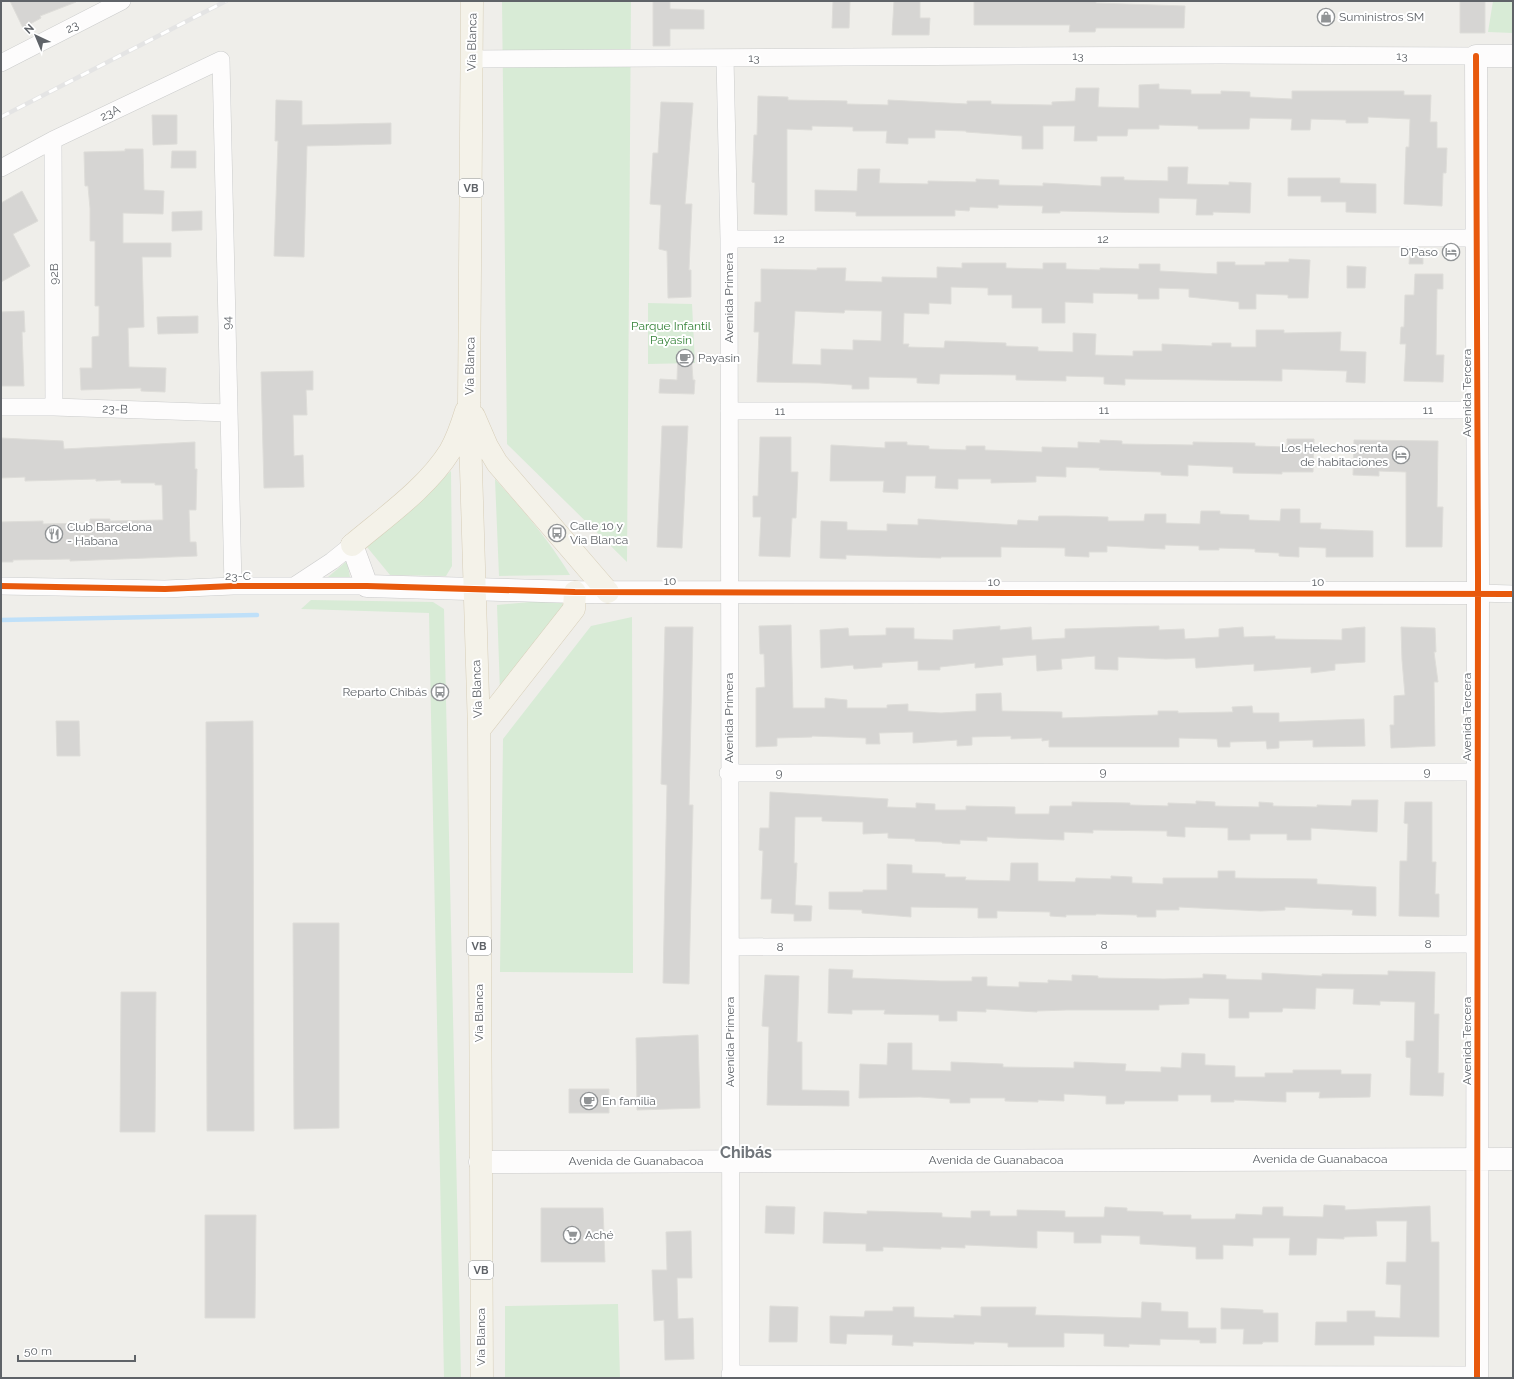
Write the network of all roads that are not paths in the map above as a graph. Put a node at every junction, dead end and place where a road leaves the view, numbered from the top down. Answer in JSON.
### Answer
{"nodes":[{"id":1,"x":122,"y":1,"type":"edge"},
{"id":2,"x":472,"y":1,"type":"edge"},
{"id":3,"x":1476,"y":56,"type":"junction"},
{"id":4,"x":1513,"y":56,"type":"edge"},
{"id":5,"x":725,"y":58,"type":"junction"},
{"id":6,"x":471,"y":59,"type":"junction"},
{"id":7,"x":221,"y":60,"type":"joint"},
{"id":8,"x":4,"y":61,"type":"edge"},
{"id":9,"x":54,"y":140,"type":"junction"},
{"id":10,"x":1,"y":168,"type":"edge"},
{"id":11,"x":1478,"y":238,"type":"junction"},
{"id":12,"x":728,"y":239,"type":"junction"},
{"id":13,"x":469,"y":402,"type":"junction"},
{"id":14,"x":1,"y":407,"type":"edge"},
{"id":15,"x":54,"y":407,"type":"junction"},
{"id":16,"x":1478,"y":410,"type":"junction"},
{"id":17,"x":729,"y":411,"type":"junction"},
{"id":18,"x":229,"y":413,"type":"junction"},
{"id":19,"x":352,"y":545,"type":"junction"},
{"id":20,"x":1,"y":586,"type":"edge"},
{"id":21,"x":233,"y":586,"type":"junction"},
{"id":22,"x":294,"y":586,"type":"junction"},
{"id":23,"x":367,"y":586,"type":"junction"},
{"id":24,"x":475,"y":589,"type":"junction"},
{"id":25,"x":575,"y":592,"type":"junction"},
{"id":26,"x":608,"y":592,"type":"junction"},
{"id":27,"x":730,"y":592,"type":"junction"},
{"id":28,"x":1478,"y":594,"type":"junction"},
{"id":29,"x":1513,"y":594,"type":"edge"},
{"id":30,"x":479,"y":730,"type":"junction"},
{"id":31,"x":1478,"y":772,"type":"junction"},
{"id":32,"x":728,"y":773,"type":"junction"},
{"id":33,"x":1478,"y":944,"type":"junction"},
{"id":34,"x":731,"y":947,"type":"junction"},
{"id":35,"x":1478,"y":1159,"type":"junction"},
{"id":36,"x":1513,"y":1159,"type":"edge"},
{"id":37,"x":730,"y":1160,"type":"junction"},
{"id":38,"x":480,"y":1162,"type":"junction"},
{"id":39,"x":730,"y":1376,"type":"edge"},
{"id":40,"x":1476,"y":1376,"type":"edge"},
{"id":41,"x":482,"y":1378,"type":"edge"}],
"edges":[{"from":1,"to":8,"type":"street","name":"23"},
{"from":2,"to":6,"type":"main road","name":"Vía Blanca","number":"VB"},
{"from":3,"to":4,"type":"street","name":"13"},
{"from":3,"to":5,"type":"street","name":"13"},
{"from":3,"to":11,"type":"street","name":"Avenida Tercera"},
{"from":5,"to":6,"type":"street","name":"13"},
{"from":5,"to":12,"type":"street","name":"Avenida Primera"},
{"from":6,"to":13,"type":"main road","name":"Vía Blanca","number":"VB"},
{"from":7,"to":9,"type":"street","name":"23A"},
{"from":7,"to":18,"type":"street","name":"94"},
{"from":9,"to":10,"type":"street","name":"23A"},
{"from":9,"to":15,"type":"street","name":"92B"},
{"from":11,"to":12,"type":"street","name":"12"},
{"from":11,"to":16,"type":"street","name":"Avenida Tercera"},
{"from":12,"to":17,"type":"street","name":"Avenida Primera"},
{"from":13,"to":19,"type":"main road"},
{"from":13,"to":24,"type":"main road","name":"Vía Blanca","number":"VB"},
{"from":13,"to":26,"type":"main road"},
{"from":14,"to":15,"type":"street","name":"23-B"},
{"from":15,"to":18,"type":"street","name":"23-B"},
{"from":16,"to":17,"type":"street","name":"11"},
{"from":16,"to":28,"type":"street","name":"Avenida Tercera"},
{"from":17,"to":27,"type":"street","name":"Avenida Primera"},
{"from":18,"to":21,"type":"street","name":"94"},
{"from":19,"to":22,"type":"street"},
{"from":19,"to":23,"type":"street"},
{"from":20,"to":21,"type":"street","name":"23-C"},
{"from":21,"to":22,"type":"street","name":"23-C"},
{"from":22,"to":23,"type":"street","name":"23-C"},
{"from":23,"to":24,"type":"street","name":"23-C"},
{"from":24,"to":25,"type":"street","name":"10"},
{"from":24,"to":30,"type":"main road","name":"Vía Blanca","number":"VB"},
{"from":25,"to":26,"type":"street","name":"10"},
{"from":25,"to":30,"type":"main road"},
{"from":26,"to":27,"type":"street","name":"10"},
{"from":27,"to":28,"type":"street","name":"10"},
{"from":27,"to":32,"type":"street","name":"Avenida Primera"},
{"from":28,"to":29,"type":"street","name":"10"},
{"from":28,"to":31,"type":"street","name":"Avenida Tercera"},
{"from":30,"to":38,"type":"main road","name":"Vía Blanca","number":"VB"},
{"from":31,"to":32,"type":"street","name":"9"},
{"from":31,"to":33,"type":"street","name":"Avenida Tercera"},
{"from":32,"to":34,"type":"street","name":"Avenida Primera"},
{"from":33,"to":34,"type":"street","name":"8"},
{"from":33,"to":35,"type":"street","name":"Avenida Tercera"},
{"from":34,"to":37,"type":"street","name":"Avenida Primera"},
{"from":35,"to":36,"type":"street","name":"Avenida de Guanabacoa"},
{"from":35,"to":37,"type":"street","name":"Avenida de Guanabacoa"},
{"from":35,"to":40,"type":"street","name":"Avenida Tercera"},
{"from":37,"to":38,"type":"street","name":"Avenida de Guanabacoa"},
{"from":37,"to":39,"type":"street","name":"Avenida Primera"},
{"from":38,"to":41,"type":"main road","name":"Vía Blanca","number":"VB"},
{"from":39,"to":40,"type":"street"}]}
